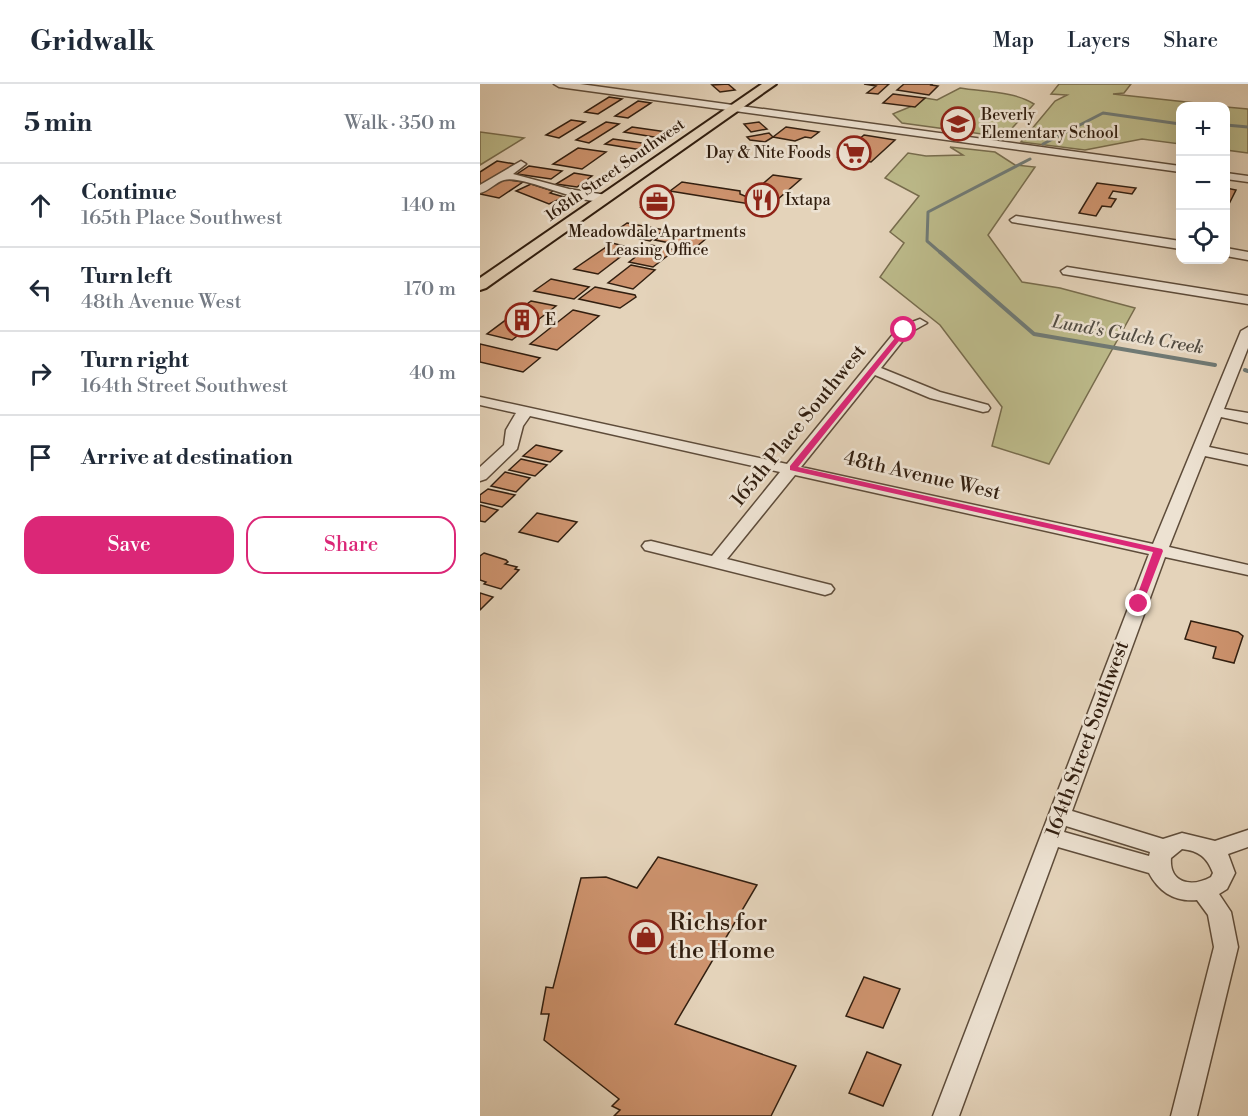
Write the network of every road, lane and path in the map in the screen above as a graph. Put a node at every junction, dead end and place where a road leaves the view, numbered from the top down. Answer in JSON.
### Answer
{"nodes":[{"id":1,"x":559,"y":84,"type":"edge"},
{"id":2,"x":770,"y":84,"type":"edge"},
{"id":3,"x":737,"y":108,"type":"junction"},
{"id":4,"x":521,"y":165,"type":"dead end"},
{"id":5,"x":1176,"y":169,"type":"edge"},
{"id":6,"x":503,"y":176,"type":"junction"},
{"id":7,"x":1230,"y":177,"type":"edge"},
{"id":8,"x":1248,"y":179,"type":"edge"},
{"id":9,"x":480,"y":190,"type":"edge"},
{"id":10,"x":606,"y":198,"type":"junction"},
{"id":11,"x":1016,"y":220,"type":"dead end"},
{"id":12,"x":1176,"y":244,"type":"edge"},
{"id":13,"x":1230,"y":253,"type":"edge"},
{"id":14,"x":1248,"y":256,"type":"edge"},
{"id":15,"x":1067,"y":271,"type":"dead end"},
{"id":16,"x":480,"y":285,"type":"edge"},
{"id":17,"x":1248,"y":300,"type":"edge"},
{"id":18,"x":920,"y":323,"type":"dead end"},
{"id":19,"x":1248,"y":331,"type":"edge"},
{"id":20,"x":872,"y":369,"type":"junction"},
{"id":21,"x":480,"y":401,"type":"edge"},
{"id":22,"x":983,"y":408,"type":"dead end"},
{"id":23,"x":527,"y":411,"type":"junction"},
{"id":24,"x":1215,"y":412,"type":"junction"},
{"id":25,"x":1248,"y":418,"type":"edge"},
{"id":26,"x":1199,"y":450,"type":"junction"},
{"id":27,"x":1248,"y":460,"type":"edge"},
{"id":28,"x":793,"y":468,"type":"junction"},
{"id":29,"x":480,"y":476,"type":"edge"},
{"id":30,"x":651,"y":546,"type":"dead end"},
{"id":31,"x":1159,"y":551,"type":"junction"},
{"id":32,"x":715,"y":563,"type":"junction"},
{"id":33,"x":1248,"y":570,"type":"edge"},
{"id":34,"x":825,"y":589,"type":"dead end"},
{"id":35,"x":1060,"y":816,"type":"junction"},
{"id":36,"x":1052,"y":837,"type":"junction"},
{"id":37,"x":1248,"y":838,"type":"edge"},
{"id":38,"x":1213,"y":851,"type":"junction"},
{"id":39,"x":1161,"y":858,"type":"junction"},
{"id":40,"x":1204,"y":892,"type":"junction"},
{"id":41,"x":946,"y":1116,"type":"edge"},
{"id":42,"x":1184,"y":1116,"type":"edge"}],
"edges":[{"from":1,"to":3,"type":"street"},
{"from":2,"to":3,"type":"main road","name":"168th Street Southwest"},
{"from":3,"to":5,"type":"street"},
{"from":3,"to":10,"type":"main road","name":"168th Street Southwest"},
{"from":4,"to":6,"type":"street"},
{"from":6,"to":9,"type":"street"},
{"from":6,"to":10,"type":"street"},
{"from":7,"to":8,"type":"street"},
{"from":10,"to":16,"type":"main road","name":"168th Street Southwest"},
{"from":11,"to":12,"type":"street"},
{"from":13,"to":14,"type":"street"},
{"from":15,"to":17,"type":"street"},
{"from":18,"to":20,"type":"street","name":"165th Place Southwest"},
{"from":19,"to":24,"type":"street","name":"164th Street Southwest"},
{"from":20,"to":22,"type":"street"},
{"from":20,"to":28,"type":"street","name":"165th Place Southwest"},
{"from":21,"to":23,"type":"street","name":"48th Avenue West"},
{"from":23,"to":28,"type":"street","name":"48th Avenue West"},
{"from":23,"to":29,"type":"street"},
{"from":24,"to":25,"type":"street"},
{"from":24,"to":26,"type":"street","name":"164th Street Southwest"},
{"from":26,"to":27,"type":"street"},
{"from":26,"to":31,"type":"street","name":"164th Street Southwest"},
{"from":28,"to":31,"type":"street","name":"48th Avenue West"},
{"from":28,"to":32,"type":"street","name":"165th Place Southwest"},
{"from":30,"to":32,"type":"street"},
{"from":31,"to":33,"type":"street","name":"48th Avenue West"},
{"from":31,"to":35,"type":"street","name":"164th Street Southwest"},
{"from":32,"to":34,"type":"street"},
{"from":35,"to":36,"type":"street","name":"164th Street Southwest"},
{"from":35,"to":39,"type":"street"},
{"from":36,"to":39,"type":"street"},
{"from":36,"to":41,"type":"street","name":"164th Street Southwest"},
{"from":37,"to":38,"type":"street"},
{"from":38,"to":39,"type":"street"},
{"from":38,"to":40,"type":"street"},
{"from":39,"to":40,"type":"street"},
{"from":40,"to":42,"type":"street"}]}
